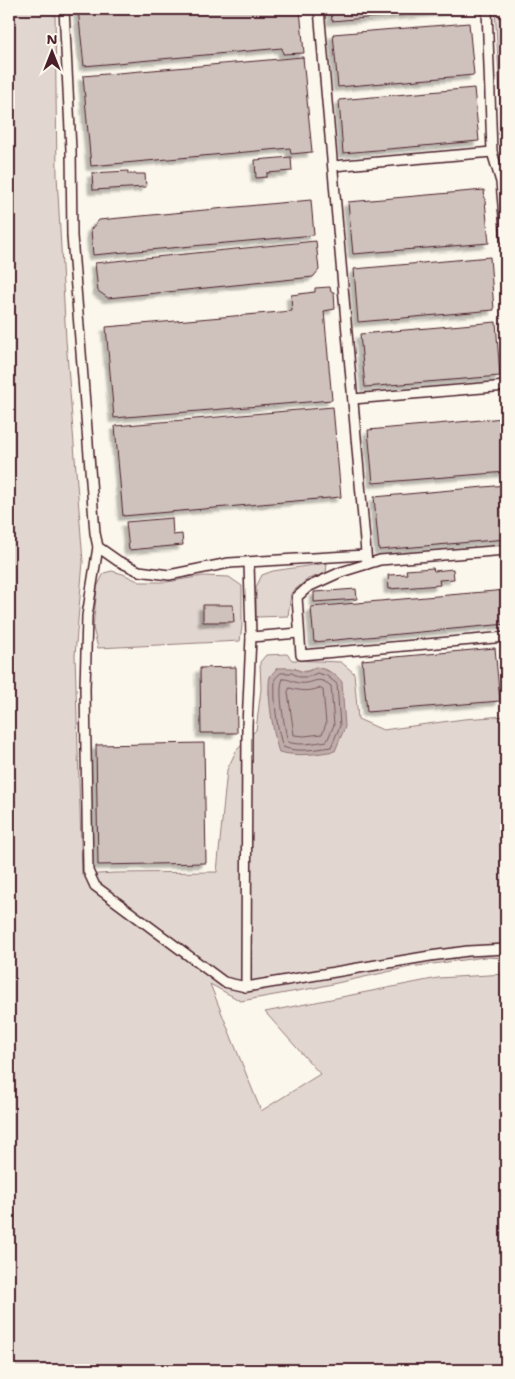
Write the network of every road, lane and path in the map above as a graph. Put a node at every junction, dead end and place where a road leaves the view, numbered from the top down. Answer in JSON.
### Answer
{"nodes":[{"id":1,"x":64,"y":9,"type":"edge"},
{"id":2,"x":319,"y":9,"type":"edge"},
{"id":3,"x":487,"y":9,"type":"edge"},
{"id":4,"x":492,"y":152,"type":"junction"},
{"id":5,"x":333,"y":166,"type":"junction"},
{"id":6,"x":506,"y":240,"type":"edge"},
{"id":7,"x":506,"y":386,"type":"edge"},
{"id":8,"x":353,"y":399,"type":"junction"},
{"id":9,"x":98,"y":547,"type":"junction"},
{"id":10,"x":506,"y":550,"type":"edge"},
{"id":11,"x":366,"y":559,"type":"junction"},
{"id":12,"x":249,"y":562,"type":"junction"},
{"id":13,"x":299,"y":633,"type":"junction"},
{"id":14,"x":506,"y":637,"type":"edge"},
{"id":15,"x":251,"y":638,"type":"junction"},
{"id":16,"x":506,"y":949,"type":"edge"},
{"id":17,"x":246,"y":987,"type":"junction"}],
"edges":[{"from":1,"to":9,"type":"lane"},
{"from":2,"to":5,"type":"lane"},
{"from":3,"to":4,"type":"lane"},
{"from":4,"to":5,"type":"lane"},
{"from":4,"to":6,"type":"lane"},
{"from":5,"to":8,"type":"lane"},
{"from":7,"to":8,"type":"lane"},
{"from":8,"to":11,"type":"lane"},
{"from":9,"to":12,"type":"lane"},
{"from":9,"to":17,"type":"lane"},
{"from":10,"to":11,"type":"lane"},
{"from":11,"to":12,"type":"lane"},
{"from":11,"to":13,"type":"lane"},
{"from":12,"to":15,"type":"lane"},
{"from":13,"to":14,"type":"lane"},
{"from":13,"to":15,"type":"lane"},
{"from":15,"to":17,"type":"lane"},
{"from":16,"to":17,"type":"lane"}]}
